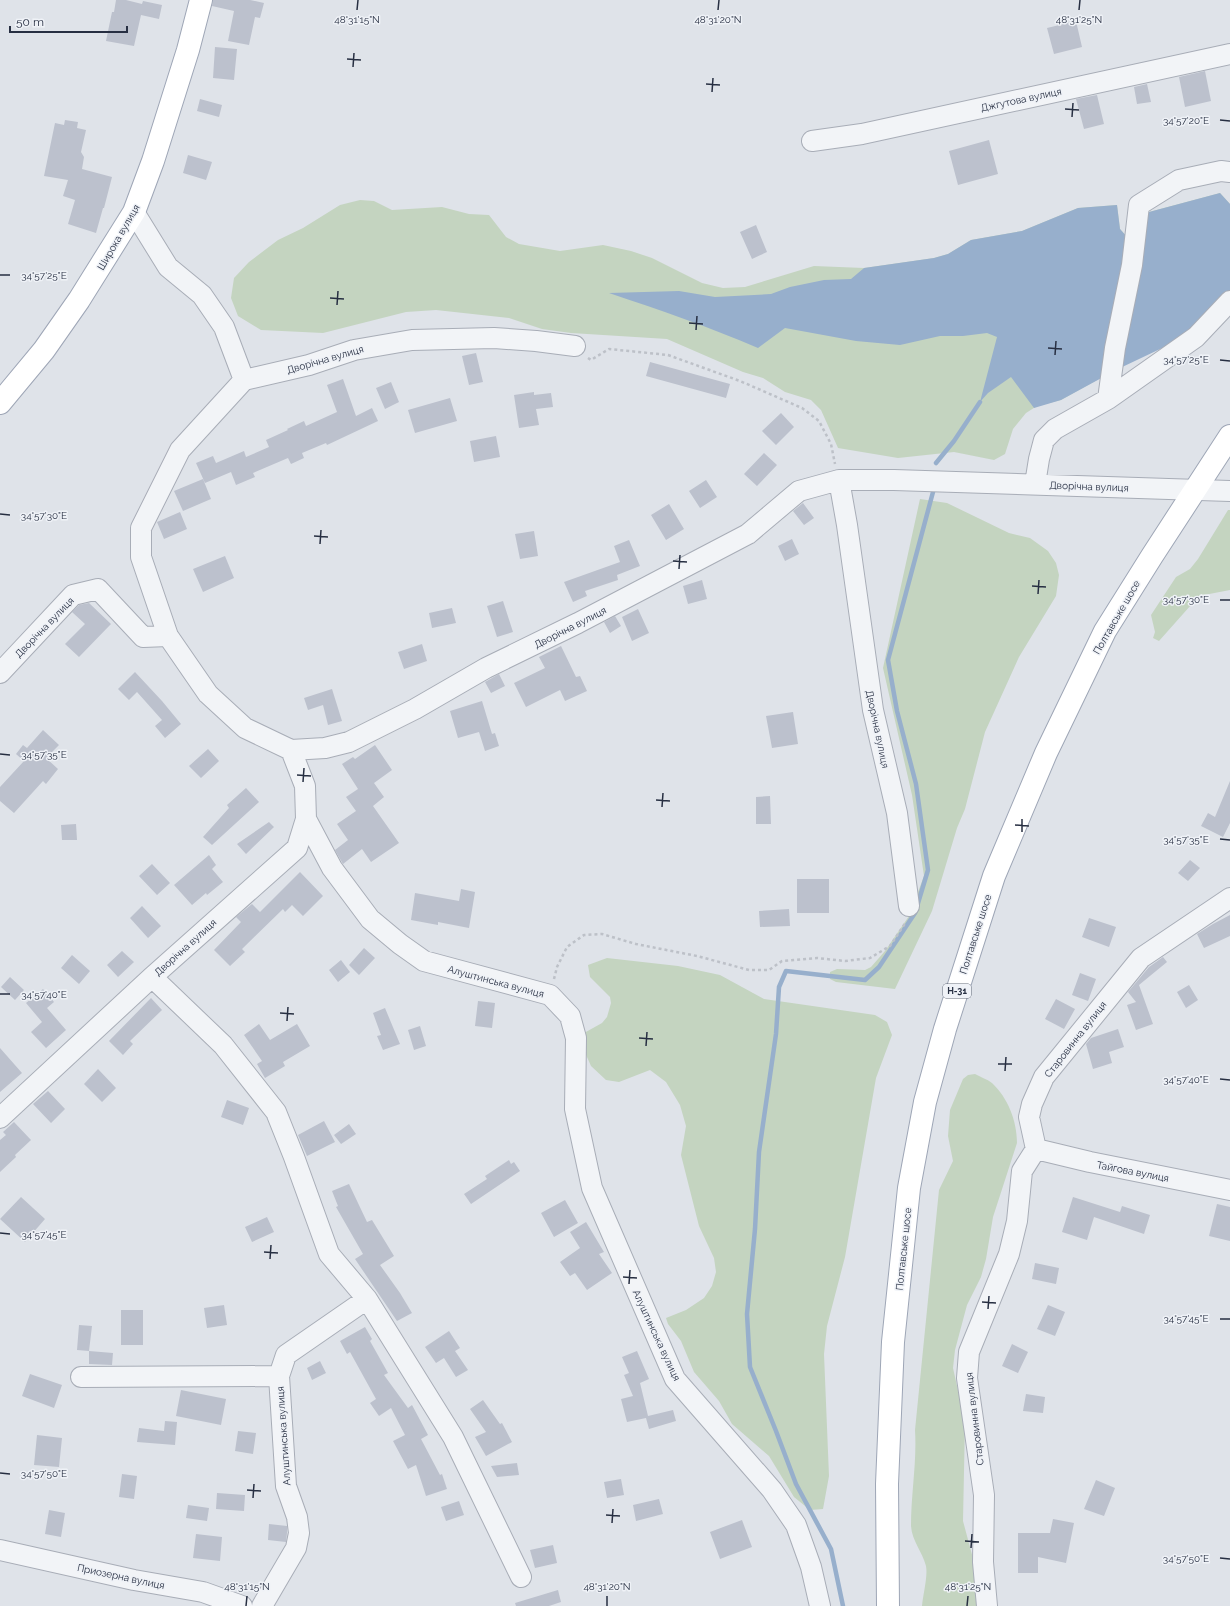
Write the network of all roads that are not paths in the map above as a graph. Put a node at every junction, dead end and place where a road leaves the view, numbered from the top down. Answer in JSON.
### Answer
{"nodes":[{"id":1,"x":201,"y":0,"type":"edge"},
{"id":2,"x":1230,"y":54,"type":"edge"},
{"id":3,"x":812,"y":141,"type":"dead end"},
{"id":4,"x":1230,"y":172,"type":"edge"},
{"id":5,"x":134,"y":212,"type":"junction"},
{"id":6,"x":1230,"y":301,"type":"edge"},
{"id":7,"x":575,"y":346,"type":"road end"},
{"id":8,"x":244,"y":380,"type":"junction"},
{"id":9,"x":1108,"y":399,"type":"junction"},
{"id":10,"x":0,"y":402,"type":"edge"},
{"id":11,"x":1230,"y":436,"type":"edge"},
{"id":12,"x":838,"y":480,"type":"junction"},
{"id":13,"x":1035,"y":484,"type":"junction"},
{"id":14,"x":1196,"y":489,"type":"junction"},
{"id":15,"x":1230,"y":491,"type":"edge"},
{"id":16,"x":168,"y":636,"type":"junction"},
{"id":17,"x":0,"y":673,"type":"edge"},
{"id":18,"x":291,"y":750,"type":"junction"},
{"id":19,"x":306,"y":818,"type":"junction"},
{"id":20,"x":1230,"y":898,"type":"edge"},
{"id":21,"x":909,"y":906,"type":"road end"},
{"id":22,"x":152,"y":977,"type":"junction"},
{"id":23,"x":0,"y":1118,"type":"edge"},
{"id":24,"x":1036,"y":1149,"type":"junction"},
{"id":25,"x":1230,"y":1190,"type":"edge"},
{"id":26,"x":367,"y":1299,"type":"junction"},
{"id":27,"x":279,"y":1376,"type":"junction"},
{"id":28,"x":81,"y":1377,"type":"dead end"},
{"id":29,"x":0,"y":1550,"type":"edge"},
{"id":30,"x":521,"y":1577,"type":"dead end"},
{"id":31,"x":242,"y":1606,"type":"edge"},
{"id":32,"x":262,"y":1606,"type":"edge"},
{"id":33,"x":820,"y":1606,"type":"edge"},
{"id":34,"x":888,"y":1606,"type":"edge"},
{"id":35,"x":987,"y":1606,"type":"edge"}],
"edges":[{"from":1,"to":5,"type":"main road","name":"Широка вулиця"},
{"from":2,"to":3,"type":"street","name":"Джгутова вулиця"},
{"from":4,"to":9,"type":"street"},
{"from":5,"to":8,"type":"street"},
{"from":5,"to":10,"type":"main road","name":"Широка вулиця"},
{"from":6,"to":9,"type":"street"},
{"from":7,"to":8,"type":"street","name":"Дворічна вулиця"},
{"from":8,"to":16,"type":"street","name":"Дворічна вулиця"},
{"from":9,"to":13,"type":"street"},
{"from":11,"to":14,"type":"main road","name":"Полтавське шосе","number":"Н-31"},
{"from":12,"to":13,"type":"street","name":"Дворічна вулиця"},
{"from":12,"to":18,"type":"street","name":"Дворічна вулиця"},
{"from":12,"to":21,"type":"street","name":"Дворічна вулиця"},
{"from":13,"to":14,"type":"street","name":"Дворічна вулиця"},
{"from":14,"to":15,"type":"street","name":"Дворічна вулиця"},
{"from":14,"to":34,"type":"main road","name":"Полтавське шосе","number":"Н-31"},
{"from":16,"to":17,"type":"street","name":"Дворічна вулиця"},
{"from":16,"to":18,"type":"street","name":"Дворічна вулиця"},
{"from":18,"to":19,"type":"street","name":"Дворічна вулиця"},
{"from":19,"to":22,"type":"street","name":"Дворічна вулиця"},
{"from":19,"to":33,"type":"street","name":"Алуштинська вулиця"},
{"from":20,"to":24,"type":"street","name":"Старовинна вулиця"},
{"from":22,"to":23,"type":"street","name":"Дворічна вулиця"},
{"from":22,"to":26,"type":"street"},
{"from":24,"to":25,"type":"street","name":"Тайгова вулиця"},
{"from":24,"to":35,"type":"street","name":"Старовинна вулиця"},
{"from":26,"to":27,"type":"street","name":"Алуштинська вулиця"},
{"from":26,"to":30,"type":"street"},
{"from":27,"to":28,"type":"street"},
{"from":27,"to":32,"type":"street","name":"Алуштинська вулиця"},
{"from":29,"to":31,"type":"street","name":"Приозерна вулиця"}]}
